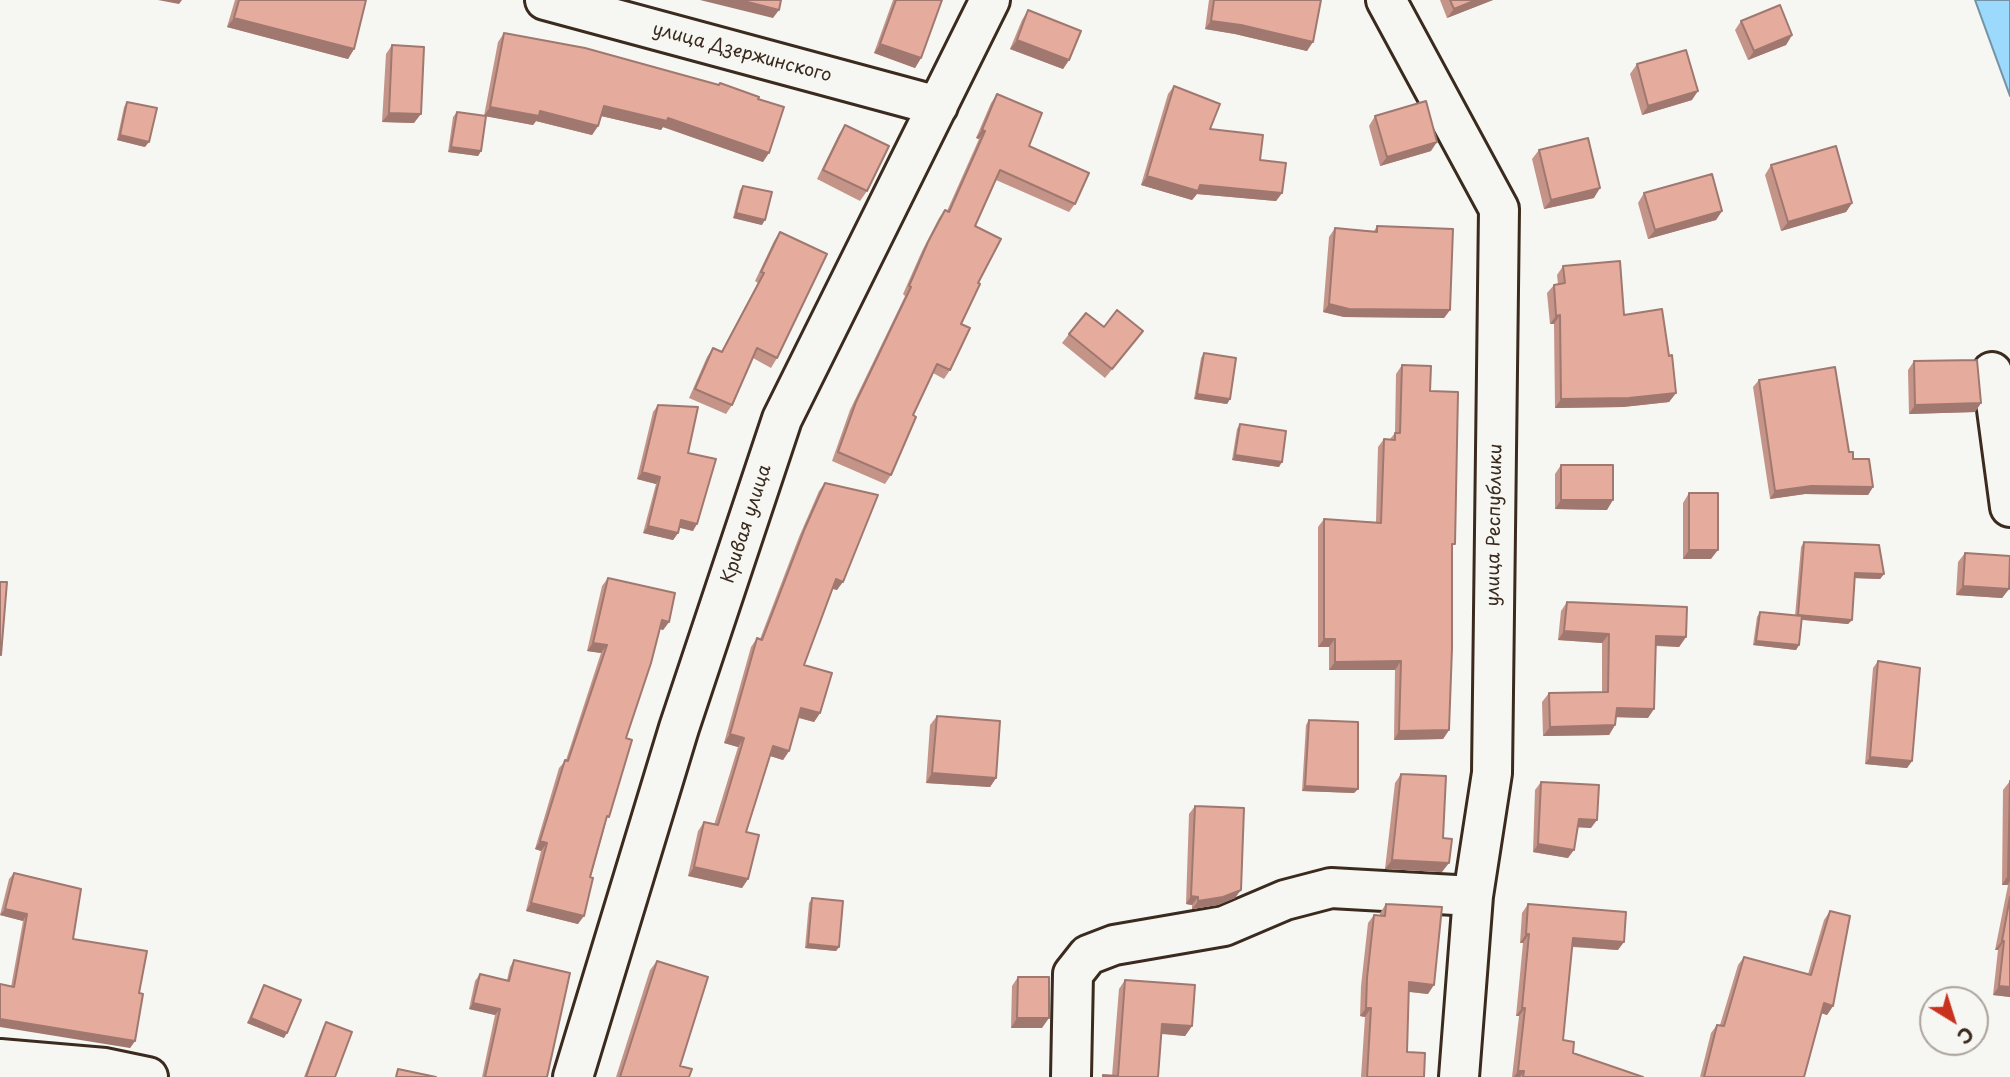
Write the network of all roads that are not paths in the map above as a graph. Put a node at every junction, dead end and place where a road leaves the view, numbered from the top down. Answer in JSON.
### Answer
{"nodes":[{"id":1,"x":545,"y":0,"type":"edge"},
{"id":2,"x":990,"y":0,"type":"edge"},
{"id":3,"x":1386,"y":0,"type":"edge"},
{"id":4,"x":939,"y":106,"type":"junction"},
{"id":5,"x":1992,"y":372,"type":"dead end"},
{"id":6,"x":2010,"y":507,"type":"edge"},
{"id":7,"x":1473,"y":896,"type":"junction"},
{"id":8,"x":0,"y":1059,"type":"edge"},
{"id":9,"x":1461,"y":1076,"type":"edge"},
{"id":10,"x":148,"y":1077,"type":"edge"},
{"id":11,"x":573,"y":1077,"type":"edge"},
{"id":12,"x":1071,"y":1077,"type":"edge"}],
"edges":[{"from":1,"to":4,"type":"street","name":"улица Дзержинского"},
{"from":2,"to":4,"type":"street","name":"Кривая улица"},
{"from":3,"to":7,"type":"street","name":"улица Республики"},
{"from":4,"to":11,"type":"street","name":"Кривая улица"},
{"from":5,"to":6,"type":"street"},
{"from":7,"to":9,"type":"street","name":"улица Республики"},
{"from":7,"to":12,"type":"street"},
{"from":8,"to":10,"type":"street"}]}
